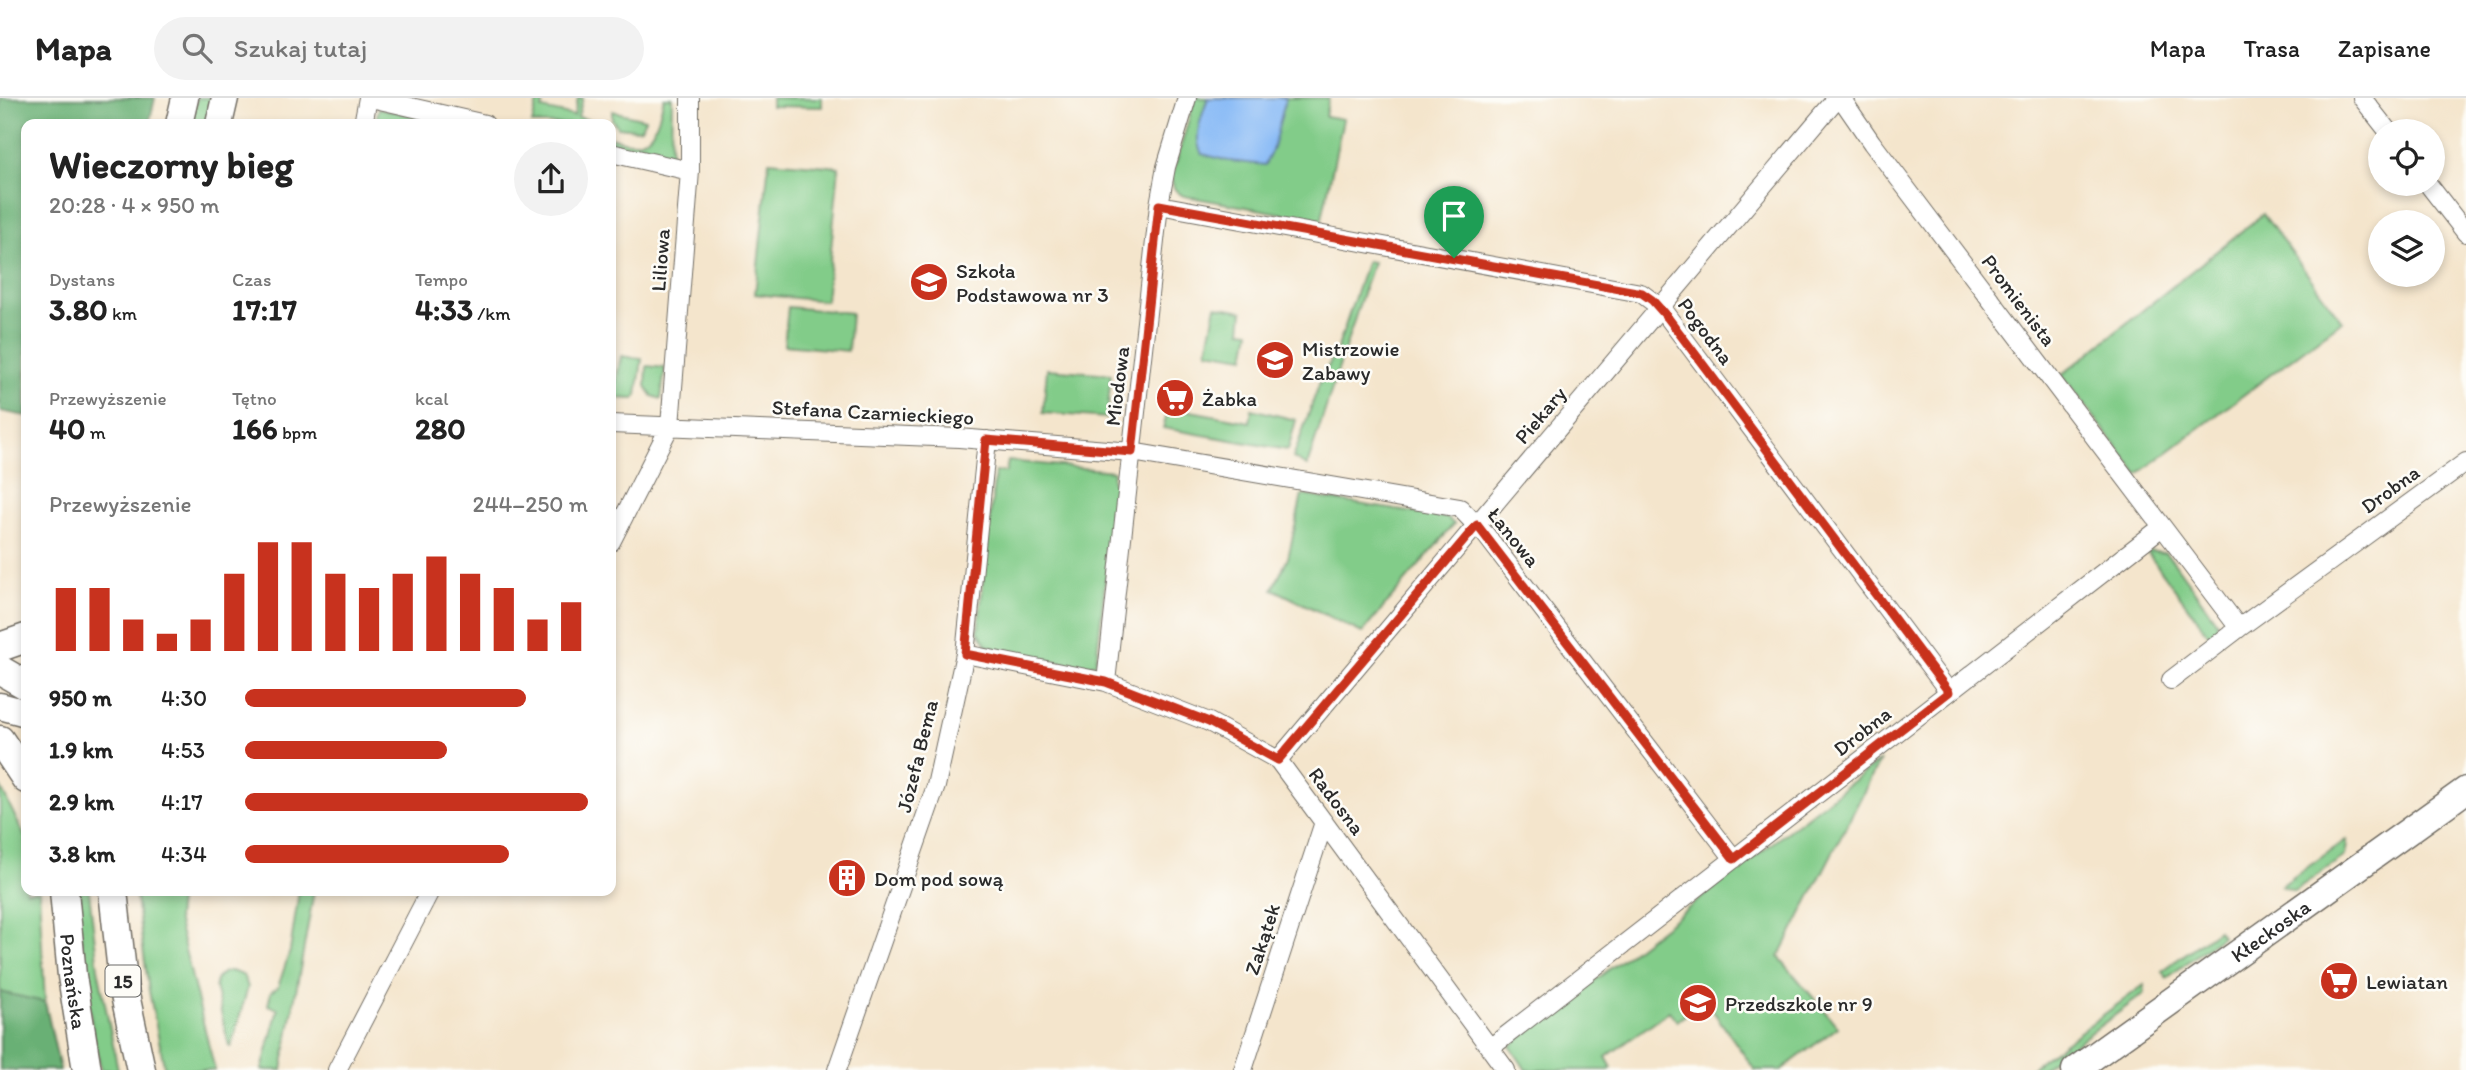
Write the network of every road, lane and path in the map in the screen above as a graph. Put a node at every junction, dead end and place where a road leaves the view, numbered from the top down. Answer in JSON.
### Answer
{"nodes":[{"id":1,"x":185,"y":98,"type":"edge"},
{"id":2,"x":225,"y":98,"type":"edge"},
{"id":3,"x":370,"y":98,"type":"edge"},
{"id":4,"x":690,"y":98,"type":"edge"},
{"id":5,"x":1187,"y":98,"type":"edge"},
{"id":6,"x":1839,"y":98,"type":"edge"},
{"id":7,"x":2362,"y":98,"type":"edge"},
{"id":8,"x":180,"y":119,"type":"edge"},
{"id":9,"x":220,"y":119,"type":"edge"},
{"id":10,"x":364,"y":119,"type":"edge"},
{"id":11,"x":463,"y":119,"type":"edge"},
{"id":12,"x":2379,"y":119,"type":"edge"},
{"id":13,"x":616,"y":154,"type":"edge"},
{"id":14,"x":690,"y":171,"type":"junction"},
{"id":15,"x":2437,"y":196,"type":"edge"},
{"id":16,"x":1159,"y":205,"type":"junction"},
{"id":17,"x":2466,"y":233,"type":"edge"},
{"id":18,"x":1661,"y":308,"type":"junction"},
{"id":19,"x":616,"y":424,"type":"edge"},
{"id":20,"x":670,"y":426,"type":"junction"},
{"id":21,"x":986,"y":440,"type":"junction"},
{"id":22,"x":1132,"y":452,"type":"junction"},
{"id":23,"x":2466,"y":462,"type":"edge"},
{"id":24,"x":1477,"y":525,"type":"junction"},
{"id":25,"x":2162,"y":527,"type":"junction"},
{"id":26,"x":616,"y":532,"type":"edge"},
{"id":27,"x":2239,"y":628,"type":"junction"},
{"id":28,"x":21,"y":640,"type":"edge"},
{"id":29,"x":0,"y":647,"type":"edge"},
{"id":30,"x":965,"y":654,"type":"junction"},
{"id":31,"x":0,"y":670,"type":"edge"},
{"id":32,"x":2171,"y":680,"type":"dead end"},
{"id":33,"x":21,"y":682,"type":"edge"},
{"id":34,"x":1106,"y":682,"type":"junction"},
{"id":35,"x":1949,"y":692,"type":"junction"},
{"id":36,"x":0,"y":706,"type":"edge"},
{"id":37,"x":21,"y":712,"type":"edge"},
{"id":38,"x":0,"y":740,"type":"edge"},
{"id":39,"x":1278,"y":760,"type":"junction"},
{"id":40,"x":21,"y":772,"type":"edge"},
{"id":41,"x":2466,"y":790,"type":"edge"},
{"id":42,"x":1324,"y":822,"type":"junction"},
{"id":43,"x":1734,"y":859,"type":"junction"},
{"id":44,"x":64,"y":896,"type":"edge"},
{"id":45,"x":114,"y":896,"type":"edge"},
{"id":46,"x":427,"y":896,"type":"edge"},
{"id":47,"x":1490,"y":1048,"type":"junction"},
{"id":48,"x":87,"y":1070,"type":"edge"},
{"id":49,"x":141,"y":1070,"type":"edge"},
{"id":50,"x":337,"y":1070,"type":"edge"},
{"id":51,"x":837,"y":1070,"type":"edge"},
{"id":52,"x":1243,"y":1070,"type":"edge"},
{"id":53,"x":1506,"y":1070,"type":"edge"},
{"id":54,"x":2075,"y":1070,"type":"edge"}],
"edges":[{"from":1,"to":8,"type":"main road"},
{"from":2,"to":9,"type":"main road"},
{"from":3,"to":10,"type":"street"},
{"from":3,"to":11,"type":"street"},
{"from":4,"to":14,"type":"street","name":"Liliowa"},
{"from":5,"to":16,"type":"street","name":"Miodowa"},
{"from":6,"to":18,"type":"street","name":"Piekary"},
{"from":6,"to":25,"type":"street","name":"Promienista"},
{"from":7,"to":12,"type":"street"},
{"from":13,"to":14,"type":"street"},
{"from":14,"to":20,"type":"street","name":"Liliowa"},
{"from":15,"to":17,"type":"street"},
{"from":16,"to":18,"type":"street","name":"Pogodna"},
{"from":16,"to":22,"type":"street","name":"Miodowa"},
{"from":18,"to":24,"type":"street","name":"Piekary"},
{"from":18,"to":35,"type":"street","name":"Pogodna"},
{"from":19,"to":20,"type":"street","name":"Stefana Czarnieckiego"},
{"from":20,"to":21,"type":"street","name":"Stefana Czarnieckiego"},
{"from":20,"to":26,"type":"street"},
{"from":21,"to":22,"type":"street","name":"Stefana Czarnieckiego"},
{"from":21,"to":30,"type":"street","name":"Józefa Bema"},
{"from":22,"to":24,"type":"street","name":"Łanowa"},
{"from":22,"to":34,"type":"street","name":"Miodowa"},
{"from":23,"to":27,"type":"street","name":"Drobna"},
{"from":24,"to":39,"type":"street","name":"Piekary"},
{"from":24,"to":43,"type":"street","name":"Łanowa"},
{"from":25,"to":27,"type":"street"},
{"from":25,"to":35,"type":"street","name":"Drobna"},
{"from":27,"to":32,"type":"street","name":"Drobna"},
{"from":28,"to":29,"type":"main road"},
{"from":30,"to":34,"type":"street","name":"Radosna"},
{"from":30,"to":51,"type":"street","name":"Józefa Bema"},
{"from":31,"to":33,"type":"main road"},
{"from":34,"to":39,"type":"street","name":"Radosna"},
{"from":35,"to":43,"type":"street","name":"Drobna"},
{"from":36,"to":37,"type":"main road"},
{"from":38,"to":40,"type":"main road"},
{"from":39,"to":42,"type":"street","name":"Radosna"},
{"from":41,"to":54,"type":"main road","name":"Kłeckoska"},
{"from":42,"to":47,"type":"street","name":"Radosna"},
{"from":42,"to":52,"type":"street","name":"Zakątek"},
{"from":43,"to":47,"type":"street","name":"Drobna"},
{"from":44,"to":48,"type":"main road","name":"Poznańska","number":"15"},
{"from":45,"to":49,"type":"main road","number":"15"},
{"from":46,"to":50,"type":"street"},
{"from":47,"to":53,"type":"street","name":"Radosna"}]}
